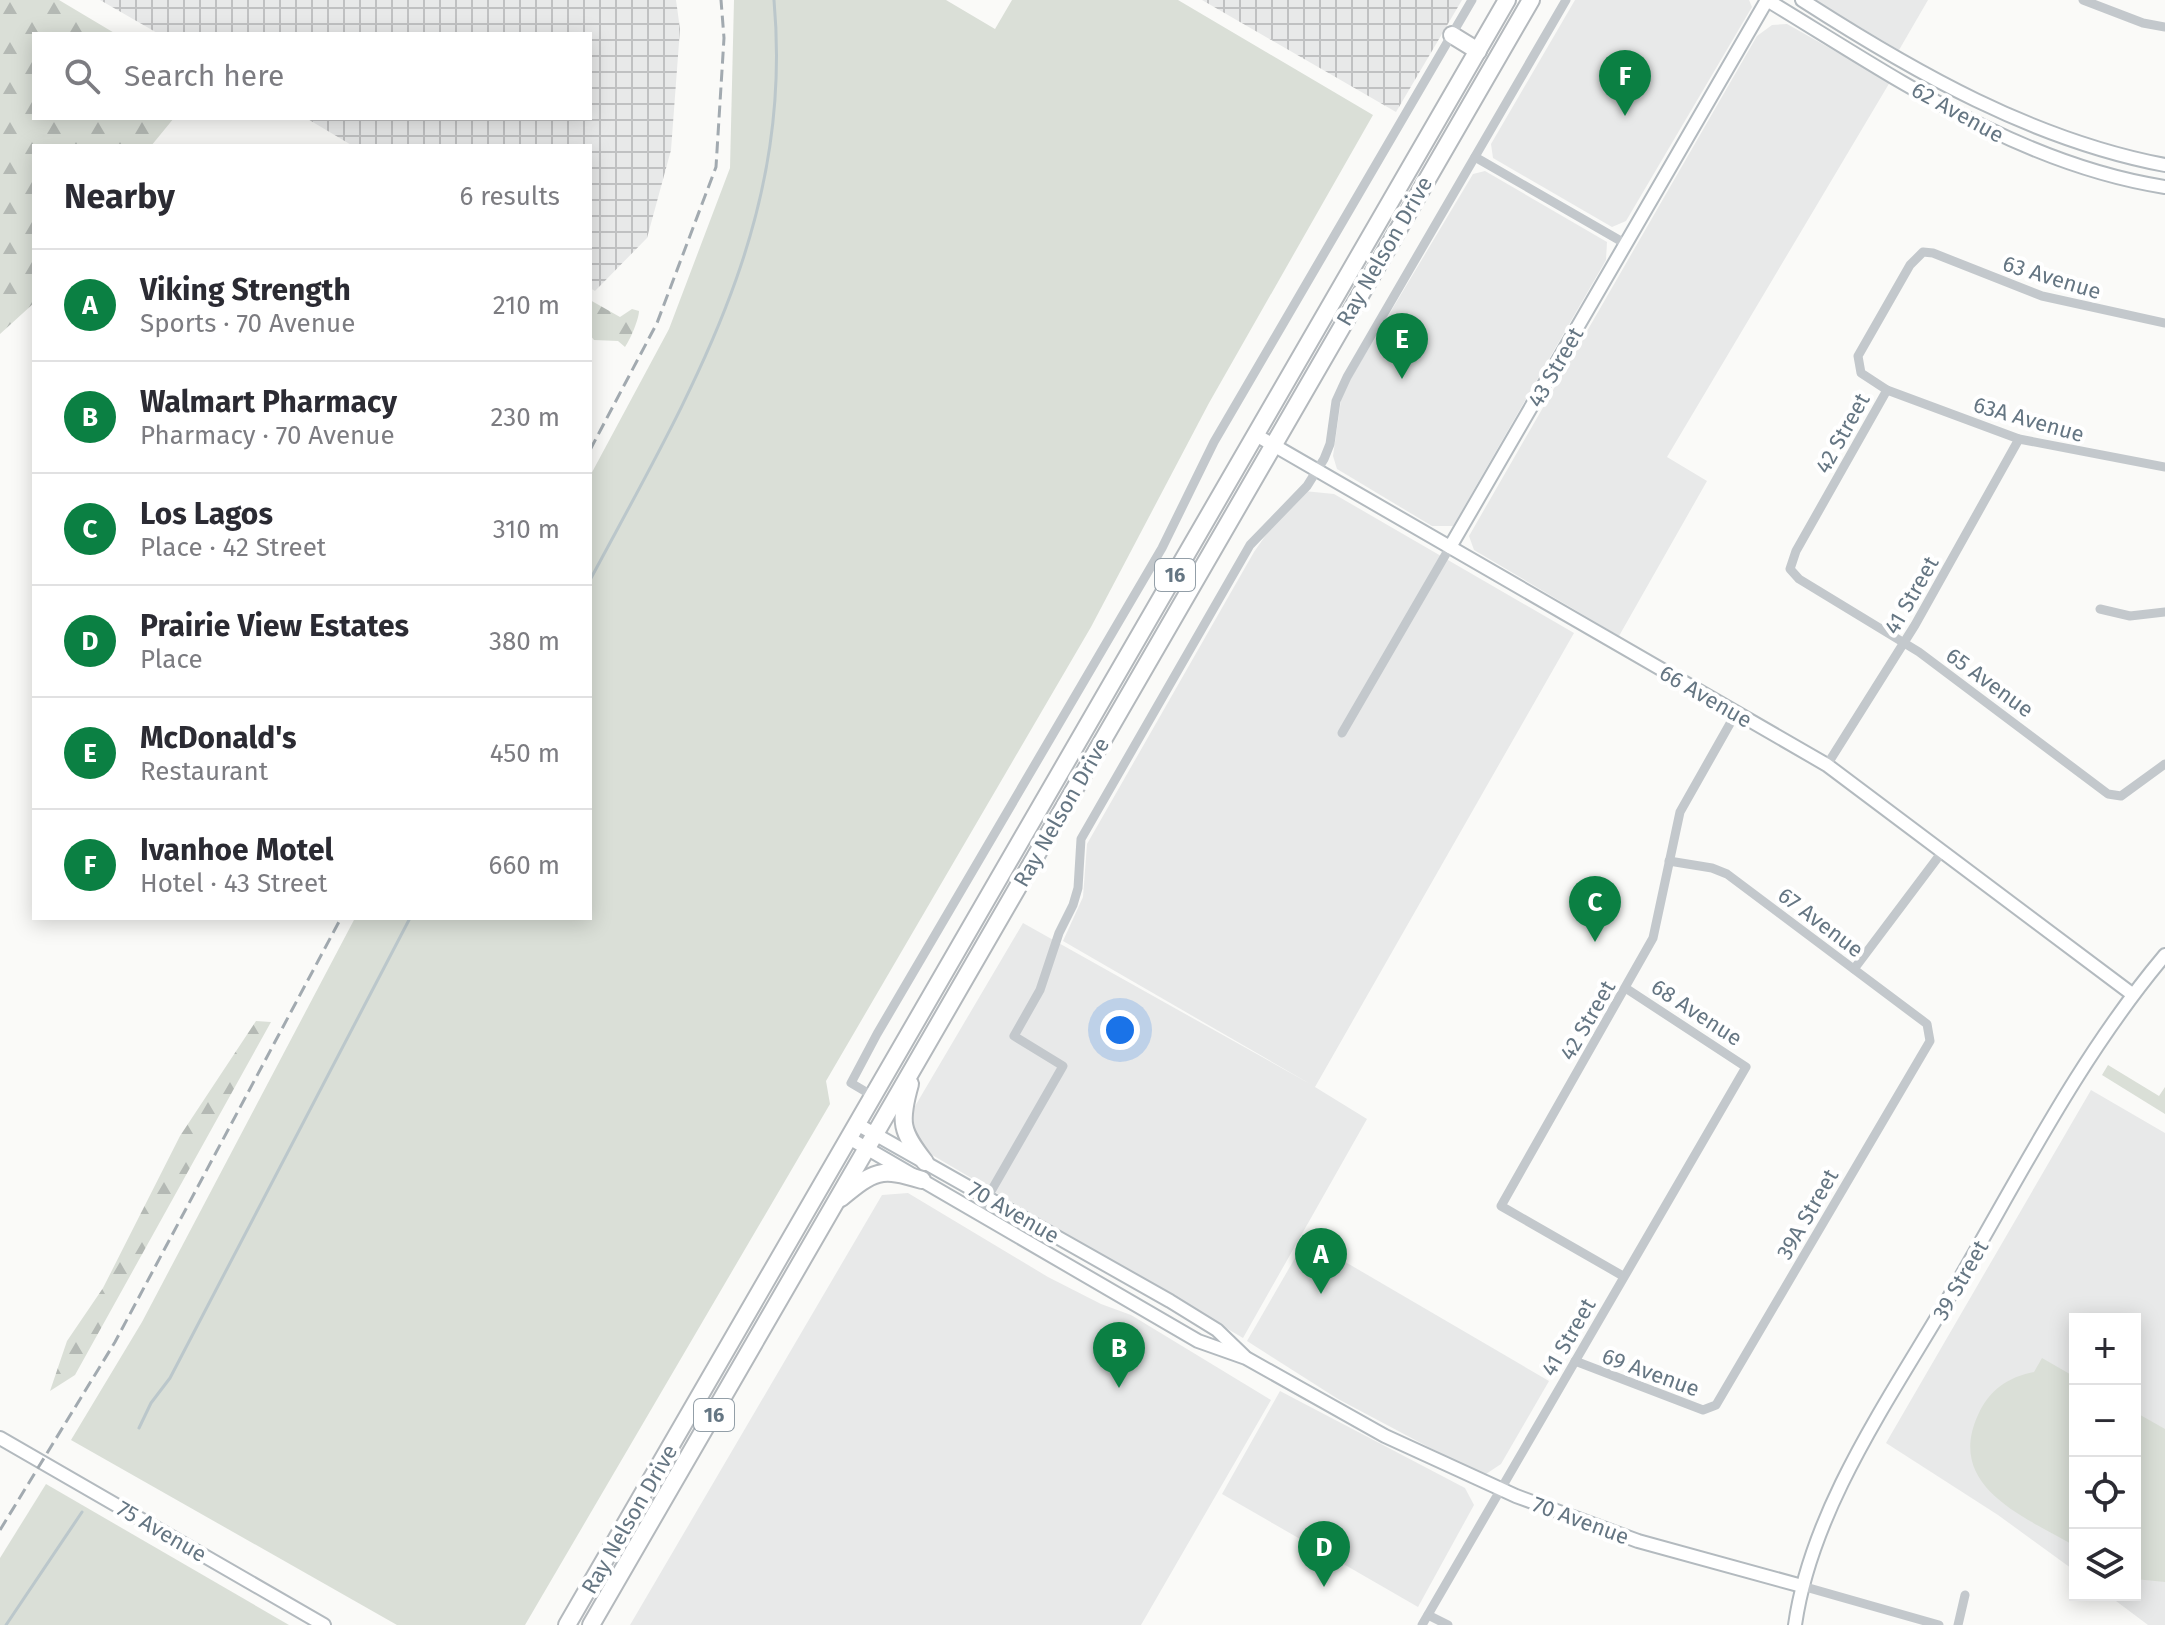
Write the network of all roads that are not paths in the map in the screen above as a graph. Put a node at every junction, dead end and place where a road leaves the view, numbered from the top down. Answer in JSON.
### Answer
{"nodes":[{"id":1,"x":1472,"y":0,"type":"edge"},
{"id":2,"x":1507,"y":0,"type":"edge"},
{"id":3,"x":1531,"y":0,"type":"edge"},
{"id":4,"x":1566,"y":0,"type":"edge"},
{"id":5,"x":1767,"y":0,"type":"edge"},
{"id":6,"x":1802,"y":0,"type":"edge"},
{"id":7,"x":2083,"y":0,"type":"edge"},
{"id":8,"x":2165,"y":27,"type":"edge"},
{"id":9,"x":1452,"y":35,"type":"junction"},
{"id":10,"x":1478,"y":51,"type":"junction"},
{"id":11,"x":1475,"y":157,"type":"junction"},
{"id":12,"x":2165,"y":165,"type":"edge"},
{"id":13,"x":2165,"y":187,"type":"edge"},
{"id":14,"x":1626,"y":244,"type":"junction"},
{"id":15,"x":1933,"y":253,"type":"joint"},
{"id":16,"x":2165,"y":323,"type":"edge"},
{"id":17,"x":1887,"y":390,"type":"junction"},
{"id":18,"x":1256,"y":435,"type":"junction"},
{"id":19,"x":2019,"y":439,"type":"junction"},
{"id":20,"x":1272,"y":444,"type":"junction"},
{"id":21,"x":2165,"y":467,"type":"edge"},
{"id":22,"x":1317,"y":471,"type":"junction"},
{"id":23,"x":1450,"y":547,"type":"junction"},
{"id":24,"x":1790,"y":569,"type":"joint"},
{"id":25,"x":2100,"y":609,"type":"dead end"},
{"id":26,"x":2165,"y":612,"type":"edge"},
{"id":27,"x":1905,"y":642,"type":"junction"},
{"id":28,"x":1736,"y":713,"type":"junction"},
{"id":29,"x":1342,"y":733,"type":"dead end"},
{"id":30,"x":2165,"y":764,"type":"edge"},
{"id":31,"x":1827,"y":765,"type":"junction"},
{"id":32,"x":1942,"y":852,"type":"junction"},
{"id":33,"x":1669,"y":861,"type":"junction"},
{"id":34,"x":2165,"y":955,"type":"edge"},
{"id":35,"x":1854,"y":969,"type":"junction"},
{"id":36,"x":1627,"y":989,"type":"junction"},
{"id":37,"x":2132,"y":994,"type":"junction"},
{"id":38,"x":1930,"y":1041,"type":"joint"},
{"id":39,"x":916,"y":1062,"type":"junction"},
{"id":40,"x":1746,"y":1067,"type":"joint"},
{"id":41,"x":873,"y":1096,"type":"junction"},
{"id":42,"x":853,"y":1131,"type":"junction"},
{"id":43,"x":870,"y":1141,"type":"junction"},
{"id":44,"x":925,"y":1162,"type":"junction"},
{"id":45,"x":922,"y":1180,"type":"junction"},
{"id":46,"x":988,"y":1196,"type":"junction"},
{"id":47,"x":834,"y":1204,"type":"junction"},
{"id":48,"x":979,"y":1212,"type":"junction"},
{"id":49,"x":1623,"y":1276,"type":"junction"},
{"id":50,"x":1246,"y":1358,"type":"junction"},
{"id":51,"x":1575,"y":1361,"type":"junction"},
{"id":52,"x":1716,"y":1405,"type":"joint"},
{"id":53,"x":0,"y":1438,"type":"edge"},
{"id":54,"x":1501,"y":1490,"type":"junction"},
{"id":55,"x":1802,"y":1586,"type":"junction"},
{"id":56,"x":1965,"y":1595,"type":"dead end"},
{"id":57,"x":1428,"y":1615,"type":"junction"},
{"id":58,"x":324,"y":1625,"type":"edge"},
{"id":59,"x":567,"y":1625,"type":"edge"},
{"id":60,"x":591,"y":1625,"type":"edge"},
{"id":61,"x":1422,"y":1625,"type":"edge"},
{"id":62,"x":1448,"y":1625,"type":"edge"},
{"id":63,"x":1795,"y":1625,"type":"edge"},
{"id":64,"x":1939,"y":1625,"type":"edge"},
{"id":65,"x":1958,"y":1625,"type":"edge"}],
"edges":[{"from":1,"to":9,"type":"street"},
{"from":2,"to":10,"type":"highway","name":"Ray Nelson Drive","number":"16"},
{"from":3,"to":20,"type":"highway","name":"Ray Nelson Drive","number":"16"},
{"from":4,"to":11,"type":"street"},
{"from":5,"to":13,"type":"street","name":"62 Avenue"},
{"from":5,"to":14,"type":"street","name":"43 Street"},
{"from":6,"to":12,"type":"street","name":"62 Avenue"},
{"from":7,"to":8,"type":"street"},
{"from":9,"to":10,"type":"highway"},
{"from":9,"to":41,"type":"street"},
{"from":10,"to":18,"type":"highway","name":"Ray Nelson Drive","number":"16"},
{"from":11,"to":14,"type":"street"},
{"from":11,"to":22,"type":"street"},
{"from":14,"to":23,"type":"street","name":"43 Street"},
{"from":15,"to":16,"type":"street","name":"63 Avenue"},
{"from":15,"to":17,"type":"street","name":"42 Street"},
{"from":17,"to":19,"type":"street","name":"63A Avenue"},
{"from":17,"to":24,"type":"street","name":"42 Street"},
{"from":18,"to":20,"type":"street","name":"66 Avenue"},
{"from":18,"to":41,"type":"highway","name":"Ray Nelson Drive","number":"16"},
{"from":19,"to":21,"type":"street","name":"63A Avenue"},
{"from":19,"to":27,"type":"street","name":"41 Street"},
{"from":20,"to":22,"type":"street","name":"66 Avenue"},
{"from":20,"to":39,"type":"highway","name":"Ray Nelson Drive","number":"16"},
{"from":22,"to":23,"type":"street","name":"66 Avenue"},
{"from":22,"to":46,"type":"street"},
{"from":23,"to":28,"type":"street","name":"66 Avenue"},
{"from":23,"to":29,"type":"street","name":"43 Street"},
{"from":24,"to":27,"type":"street","name":"65 Avenue"},
{"from":25,"to":26,"type":"street"},
{"from":27,"to":30,"type":"street","name":"65 Avenue"},
{"from":27,"to":31,"type":"street","name":"41 Street"},
{"from":28,"to":31,"type":"street","name":"66 Avenue"},
{"from":28,"to":33,"type":"street","name":"42 Street"},
{"from":31,"to":32,"type":"street","name":"66 Avenue"},
{"from":32,"to":35,"type":"street"},
{"from":32,"to":37,"type":"street","name":"66 Avenue"},
{"from":33,"to":35,"type":"street","name":"67 Avenue"},
{"from":33,"to":36,"type":"street","name":"42 Street"},
{"from":34,"to":37,"type":"street","name":"39 Street"},
{"from":35,"to":38,"type":"street","name":"67 Avenue"},
{"from":36,"to":40,"type":"street","name":"68 Avenue"},
{"from":36,"to":49,"type":"street","name":"42 Street"},
{"from":37,"to":55,"type":"street","name":"39 Street"},
{"from":38,"to":52,"type":"street","name":"39A Street"},
{"from":39,"to":43,"type":"highway","name":"Ray Nelson Drive","number":"16"},
{"from":39,"to":44,"type":"highway"},
{"from":40,"to":49,"type":"street","name":"41 Street"},
{"from":41,"to":42,"type":"highway","name":"Ray Nelson Drive","number":"16"},
{"from":42,"to":43,"type":"street","name":"70 Avenue"},
{"from":42,"to":59,"type":"highway","name":"Ray Nelson Drive","number":"16"},
{"from":43,"to":44,"type":"street","name":"70 Avenue"},
{"from":43,"to":45,"type":"street","name":"70 Avenue"},
{"from":43,"to":47,"type":"highway","name":"Ray Nelson Drive","number":"16"},
{"from":44,"to":46,"type":"street","name":"70 Avenue"},
{"from":45,"to":47,"type":"highway"},
{"from":45,"to":48,"type":"street","name":"70 Avenue"},
{"from":46,"to":48,"type":"street"},
{"from":46,"to":50,"type":"street","name":"70 Avenue"},
{"from":47,"to":60,"type":"highway","name":"Ray Nelson Drive","number":"16"},
{"from":48,"to":50,"type":"street","name":"70 Avenue"},
{"from":49,"to":51,"type":"street","name":"41 Street"},
{"from":50,"to":54,"type":"street","name":"70 Avenue"},
{"from":51,"to":52,"type":"street","name":"69 Avenue"},
{"from":51,"to":54,"type":"street","name":"41 Street"},
{"from":53,"to":58,"type":"street","name":"75 Avenue"},
{"from":54,"to":55,"type":"street","name":"70 Avenue"},
{"from":54,"to":57,"type":"street","name":"41 Street"},
{"from":55,"to":63,"type":"street","name":"39 Street"},
{"from":55,"to":64,"type":"street","name":"70 Avenue"},
{"from":56,"to":65,"type":"street"},
{"from":57,"to":61,"type":"street","name":"41 Street"},
{"from":57,"to":62,"type":"street"}]}
